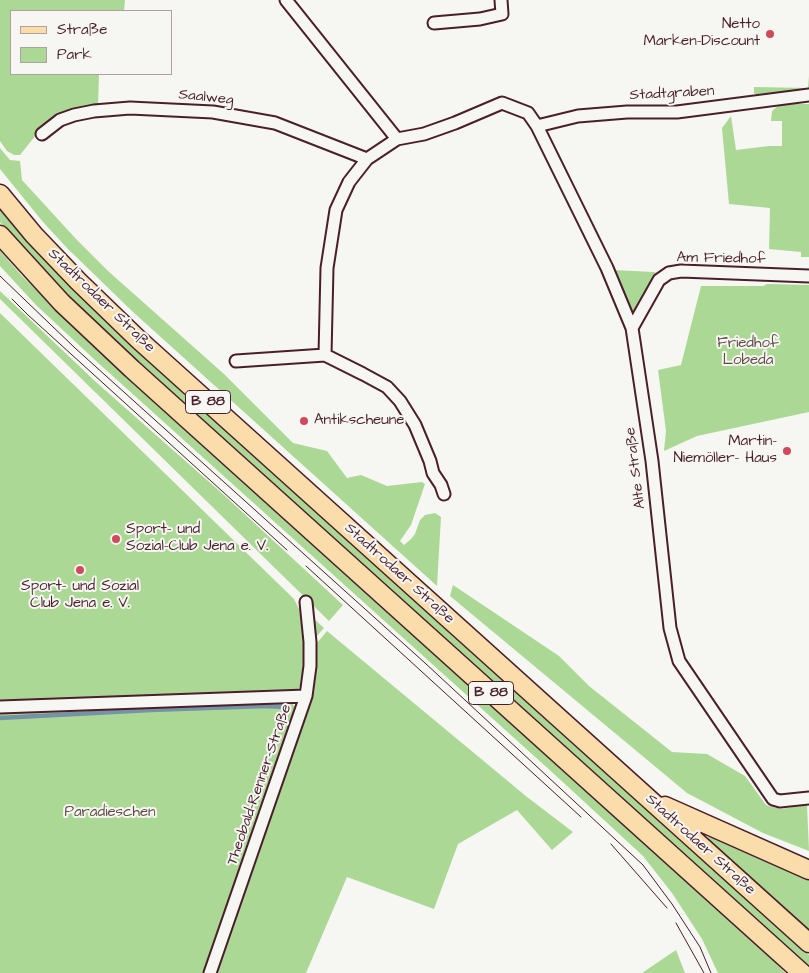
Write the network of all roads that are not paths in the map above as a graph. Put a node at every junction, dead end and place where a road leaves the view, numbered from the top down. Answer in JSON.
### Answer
{"nodes":[{"id":1,"x":286,"y":0,"type":"edge"},
{"id":2,"x":501,"y":0,"type":"edge"},
{"id":3,"x":434,"y":23,"type":"dead end"},
{"id":4,"x":809,"y":95,"type":"edge"},
{"id":5,"x":537,"y":126,"type":"junction"},
{"id":6,"x":42,"y":134,"type":"dead end"},
{"id":7,"x":397,"y":139,"type":"junction"},
{"id":8,"x":366,"y":159,"type":"junction"},
{"id":9,"x":0,"y":194,"type":"edge"},
{"id":10,"x":0,"y":235,"type":"edge"},
{"id":11,"x":809,"y":276,"type":"edge"},
{"id":12,"x":632,"y":328,"type":"junction"},
{"id":13,"x":324,"y":355,"type":"junction"},
{"id":14,"x":236,"y":360,"type":"dead end"},
{"id":15,"x":444,"y":494,"type":"dead end"},
{"id":16,"x":306,"y":602,"type":"dead end"},
{"id":17,"x":306,"y":696,"type":"junction"},
{"id":18,"x":0,"y":708,"type":"edge"},
{"id":19,"x":809,"y":798,"type":"edge"},
{"id":20,"x":648,"y":799,"type":"junction"},
{"id":21,"x":809,"y":870,"type":"edge"},
{"id":22,"x":809,"y":943,"type":"edge"},
{"id":23,"x":210,"y":973,"type":"edge"},
{"id":24,"x":802,"y":973,"type":"edge"}],
"edges":[{"from":1,"to":7,"type":"street"},
{"from":2,"to":3,"type":"street"},
{"from":4,"to":5,"type":"street","name":"Stadtgraben"},
{"from":5,"to":7,"type":"street"},
{"from":5,"to":12,"type":"street","name":"Alte Straße"},
{"from":6,"to":8,"type":"street","name":"Saalweg"},
{"from":7,"to":8,"type":"street"},
{"from":8,"to":13,"type":"street"},
{"from":9,"to":20,"type":"main road","name":"Stadtrodaer Straße","number":"B 88"},
{"from":10,"to":24,"type":"main road","name":"Stadtrodaer Straße","number":"B 88"},
{"from":11,"to":12,"type":"street","name":"Am Friedhof"},
{"from":12,"to":19,"type":"street","name":"Alte Straße"},
{"from":13,"to":14,"type":"street"},
{"from":13,"to":15,"type":"street"},
{"from":16,"to":17,"type":"street","name":"Theobald-Renner-Straße"},
{"from":17,"to":18,"type":"street"},
{"from":17,"to":23,"type":"street","name":"Theobald-Renner-Straße"},
{"from":20,"to":21,"type":"main road"},
{"from":20,"to":22,"type":"main road","name":"Stadtrodaer Straße","number":"B 88"}]}
